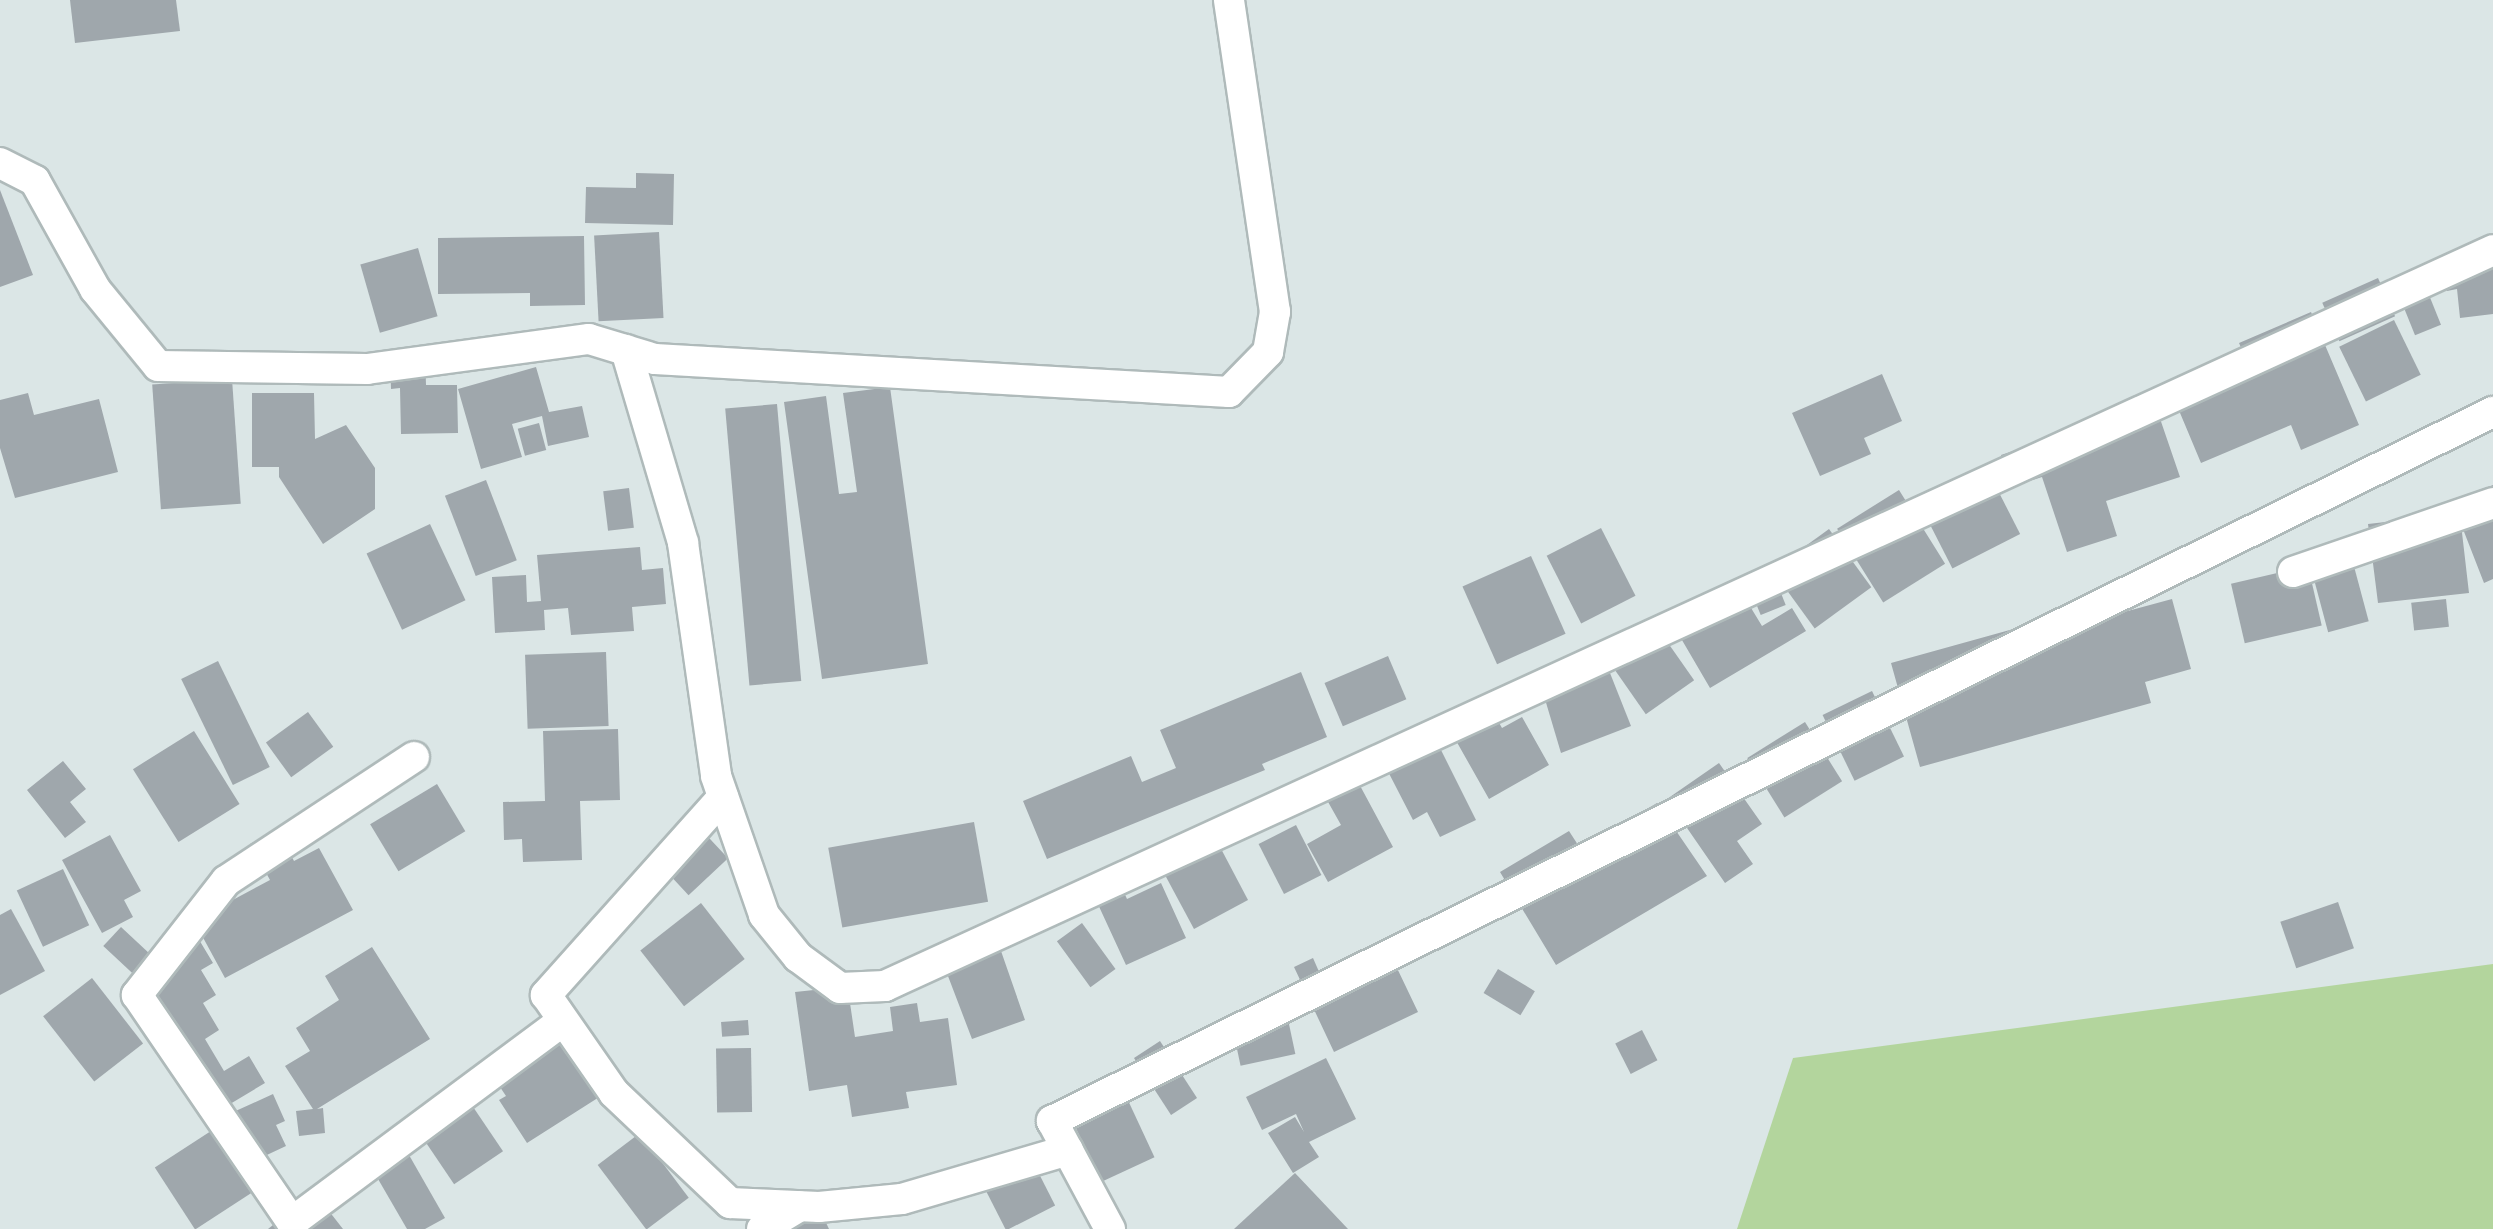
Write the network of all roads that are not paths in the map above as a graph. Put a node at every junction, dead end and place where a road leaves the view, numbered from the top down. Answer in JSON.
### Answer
{"nodes":[{"id":1,"x":1229,"y":0,"type":"edge"},
{"id":2,"x":0,"y":163,"type":"edge"},
{"id":3,"x":2493,"y":250,"type":"edge"},
{"id":4,"x":626,"y":350,"type":"junction"},
{"id":5,"x":2493,"y":412,"type":"edge"},
{"id":6,"x":2493,"y":503,"type":"edge"},
{"id":7,"x":2293,"y":572,"type":"dead end"},
{"id":8,"x":414,"y":757,"type":"dead end"},
{"id":9,"x":723,"y":797,"type":"junction"},
{"id":10,"x":563,"y":1021,"type":"junction"},
{"id":11,"x":1068,"y":1150,"type":"junction"},
{"id":12,"x":800,"y":1206,"type":"junction"},
{"id":13,"x":762,"y":1229,"type":"edge"},
{"id":14,"x":1110,"y":1229,"type":"edge"}],
"edges":[{"from":1,"to":4,"type":"street"},
{"from":2,"to":4,"type":"street"},
{"from":3,"to":9,"type":"street"},
{"from":4,"to":9,"type":"street"},
{"from":5,"to":11,"type":"street"},
{"from":6,"to":7,"type":"street"},
{"from":8,"to":10,"type":"street"},
{"from":9,"to":10,"type":"street"},
{"from":10,"to":12,"type":"street"},
{"from":11,"to":12,"type":"street"},
{"from":11,"to":14,"type":"street"},
{"from":12,"to":13,"type":"street"}]}
